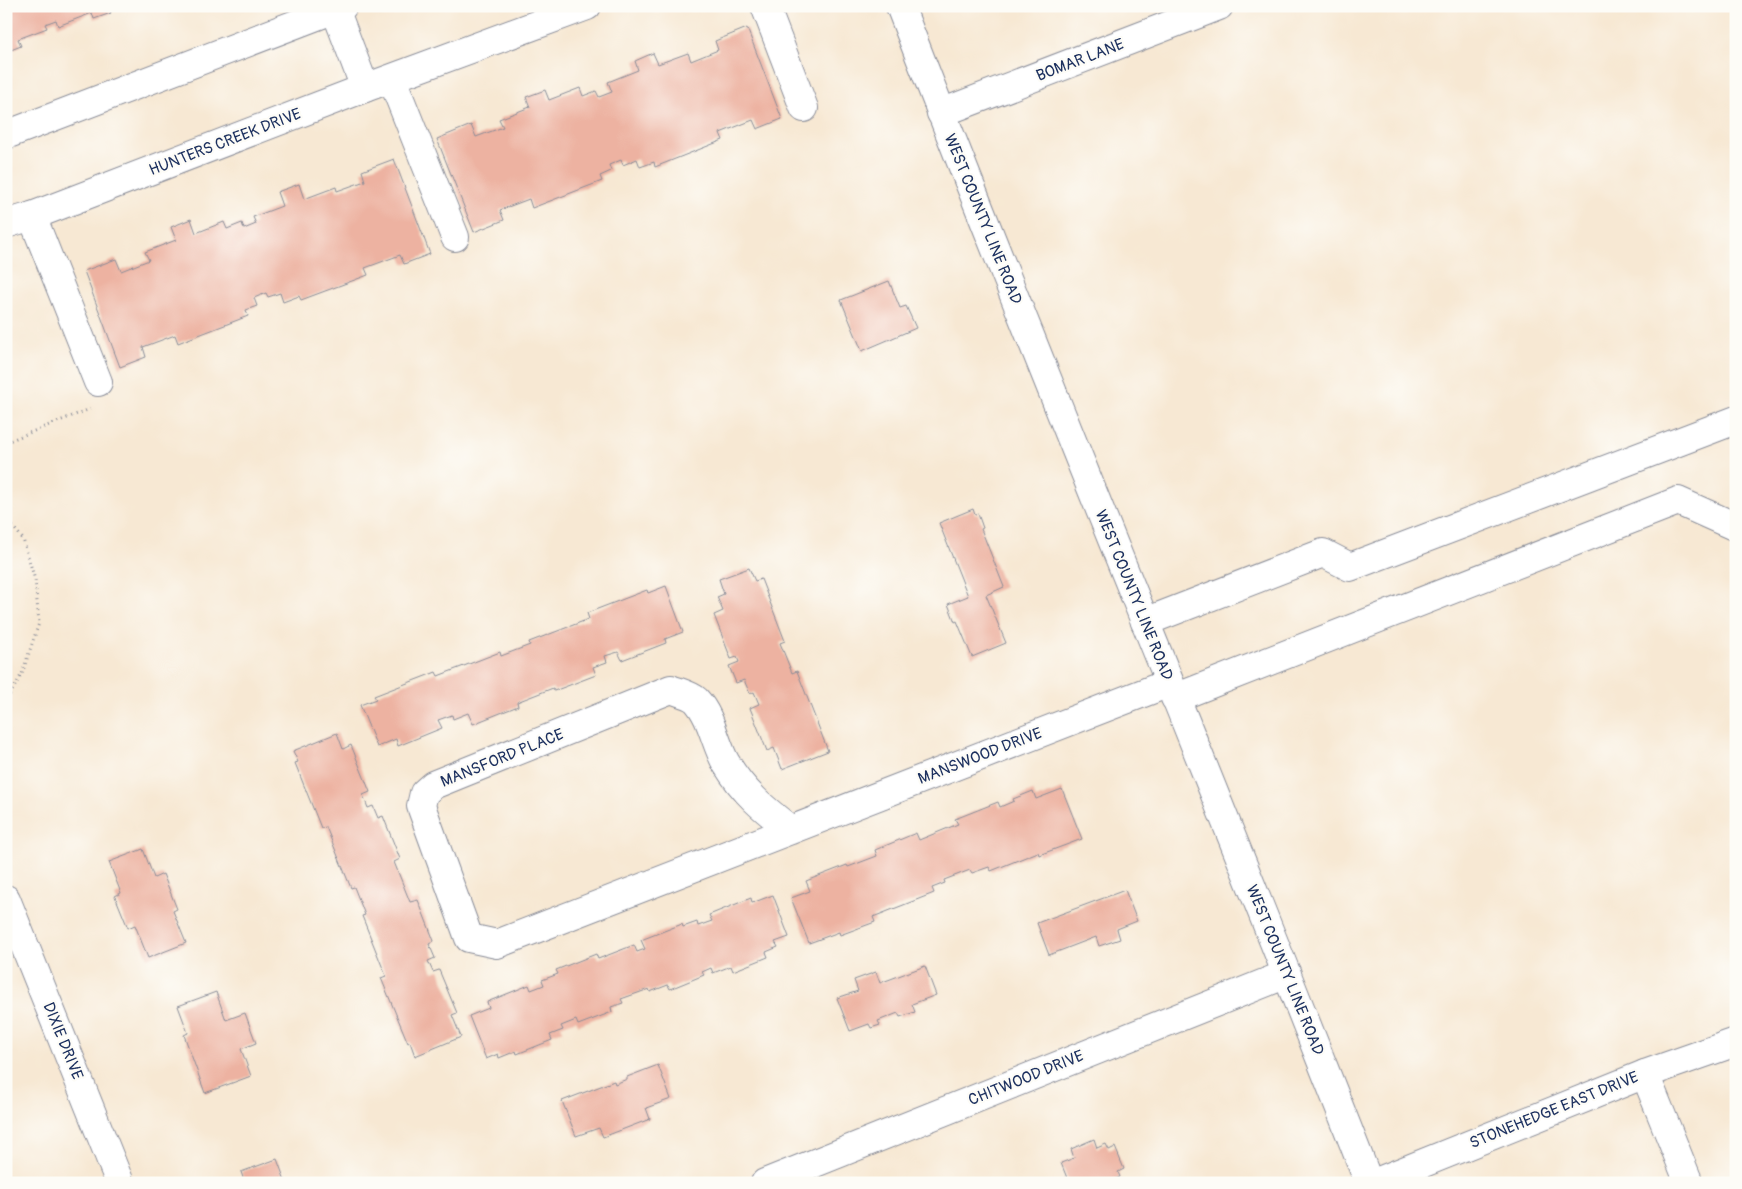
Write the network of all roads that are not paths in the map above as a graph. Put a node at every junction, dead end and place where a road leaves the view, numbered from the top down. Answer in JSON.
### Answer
{"nodes":[{"id":1,"x":587,"y":6,"type":"edge"},
{"id":2,"x":765,"y":6,"type":"edge"},
{"id":3,"x":900,"y":6,"type":"edge"},
{"id":4,"x":1219,"y":6,"type":"edge"},
{"id":5,"x":339,"y":8,"type":"edge"},
{"id":6,"x":392,"y":79,"type":"junction"},
{"id":7,"x":365,"y":88,"type":"junction"},
{"id":8,"x":804,"y":108,"type":"dead end"},
{"id":9,"x":941,"y":113,"type":"junction"},
{"id":10,"x":6,"y":135,"type":"edge"},
{"id":11,"x":32,"y":216,"type":"junction"},
{"id":12,"x":6,"y":224,"type":"edge"},
{"id":13,"x":455,"y":237,"type":"dead end"},
{"id":14,"x":98,"y":382,"type":"road end"},
{"id":15,"x":1736,"y":420,"type":"edge"},
{"id":16,"x":1736,"y":527,"type":"edge"},
{"id":17,"x":1145,"y":622,"type":"junction"},
{"id":18,"x":1172,"y":690,"type":"junction"},
{"id":19,"x":791,"y":830,"type":"junction"},
{"id":20,"x":6,"y":899,"type":"edge"},
{"id":21,"x":1287,"y":974,"type":"junction"},
{"id":22,"x":1736,"y":1042,"type":"edge"},
{"id":23,"x":1645,"y":1074,"type":"junction"},
{"id":24,"x":120,"y":1183,"type":"edge"},
{"id":25,"x":765,"y":1183,"type":"edge"},
{"id":26,"x":1369,"y":1183,"type":"edge"},
{"id":27,"x":1374,"y":1183,"type":"edge"},
{"id":28,"x":1689,"y":1183,"type":"edge"}],
"edges":[{"from":1,"to":6,"type":"street","name":"HUNTERS CREEK DRIVE"},
{"from":2,"to":8,"type":"street"},
{"from":3,"to":9,"type":"street","name":"WEST COUNTY LINE ROAD"},
{"from":4,"to":9,"type":"street","name":"BOMAR LANE"},
{"from":5,"to":7,"type":"street"},
{"from":5,"to":10,"type":"street"},
{"from":6,"to":7,"type":"street","name":"HUNTERS CREEK DRIVE"},
{"from":6,"to":13,"type":"street"},
{"from":7,"to":11,"type":"street","name":"HUNTERS CREEK DRIVE"},
{"from":9,"to":17,"type":"street","name":"WEST COUNTY LINE ROAD"},
{"from":11,"to":12,"type":"street","name":"HUNTERS CREEK DRIVE"},
{"from":11,"to":14,"type":"street"},
{"from":15,"to":17,"type":"street"},
{"from":16,"to":18,"type":"street","name":"MANSWOOD DRIVE"},
{"from":17,"to":18,"type":"street","name":"WEST COUNTY LINE ROAD"},
{"from":18,"to":19,"type":"street","name":"MANSWOOD DRIVE"},
{"from":18,"to":21,"type":"street","name":"WEST COUNTY LINE ROAD"},
{"from":19,"to":19,"type":"street","name":"MANSFORD PLACE"},
{"from":20,"to":24,"type":"street","name":"DIXIE DRIVE"},
{"from":21,"to":25,"type":"street","name":"CHITWOOD DRIVE"},
{"from":21,"to":26,"type":"street","name":"WEST COUNTY LINE ROAD"},
{"from":22,"to":23,"type":"street","name":"STONEHEDGE EAST DRIVE"},
{"from":23,"to":27,"type":"street","name":"STONEHEDGE EAST DRIVE"},
{"from":23,"to":28,"type":"street"}]}
